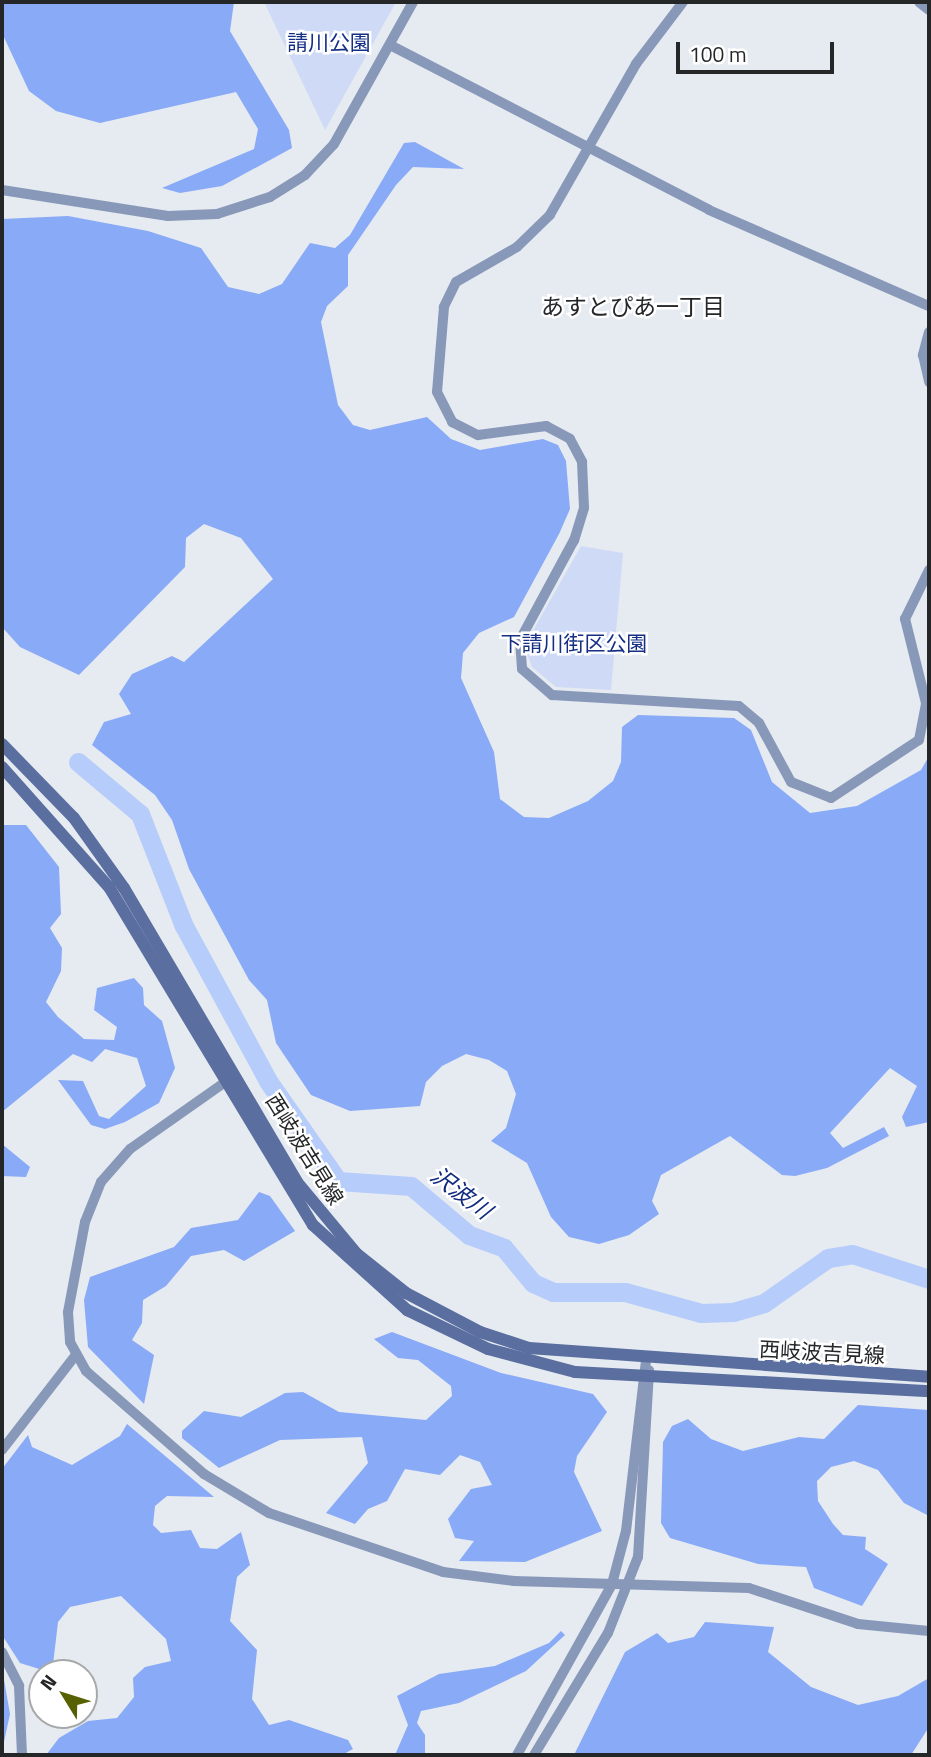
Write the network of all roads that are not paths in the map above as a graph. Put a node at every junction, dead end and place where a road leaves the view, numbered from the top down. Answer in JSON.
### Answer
{"nodes":[{"id":1,"x":413,"y":2,"type":"edge"},
{"id":2,"x":683,"y":2,"type":"edge"},
{"id":3,"x":919,"y":2,"type":"edge"},
{"id":4,"x":929,"y":10,"type":"edge"},
{"id":5,"x":390,"y":45,"type":"junction"},
{"id":6,"x":590,"y":148,"type":"junction"},
{"id":7,"x":2,"y":190,"type":"edge"},
{"id":8,"x":929,"y":306,"type":"edge"},
{"id":9,"x":929,"y":332,"type":"edge"},
{"id":10,"x":929,"y":382,"type":"edge"},
{"id":11,"x":929,"y":570,"type":"edge"},
{"id":12,"x":2,"y":744,"type":"edge"},
{"id":13,"x":2,"y":767,"type":"edge"},
{"id":14,"x":237,"y":1075,"type":"junction"},
{"id":15,"x":222,"y":1084,"type":"junction"},
{"id":16,"x":75,"y":1356,"type":"junction"},
{"id":17,"x":646,"y":1360,"type":"junction"},
{"id":18,"x":646,"y":1377,"type":"junction"},
{"id":19,"x":929,"y":1377,"type":"edge"},
{"id":20,"x":929,"y":1391,"type":"edge"},
{"id":21,"x":2,"y":1450,"type":"edge"},
{"id":22,"x":612,"y":1584,"type":"junction"},
{"id":23,"x":629,"y":1584,"type":"junction"},
{"id":24,"x":929,"y":1631,"type":"edge"},
{"id":25,"x":2,"y":1652,"type":"edge"},
{"id":26,"x":22,"y":1755,"type":"edge"},
{"id":27,"x":517,"y":1755,"type":"edge"},
{"id":28,"x":534,"y":1755,"type":"edge"}],
"edges":[{"from":1,"to":5,"type":"street"},
{"from":2,"to":6,"type":"street"},
{"from":3,"to":4,"type":"street"},
{"from":5,"to":6,"type":"street"},
{"from":5,"to":7,"type":"street"},
{"from":6,"to":8,"type":"street"},
{"from":6,"to":11,"type":"street"},
{"from":9,"to":10,"type":"street"},
{"from":12,"to":14,"type":"main road","name":"西岐波吉見線"},
{"from":13,"to":15,"type":"main road","name":"西岐波吉見線"},
{"from":14,"to":15,"type":"street"},
{"from":14,"to":17,"type":"main road","name":"西岐波吉見線"},
{"from":15,"to":16,"type":"street"},
{"from":15,"to":18,"type":"main road","name":"西岐波吉見線"},
{"from":16,"to":21,"type":"street"},
{"from":16,"to":22,"type":"street"},
{"from":17,"to":18,"type":"street"},
{"from":17,"to":19,"type":"main road","name":"西岐波吉見線"},
{"from":18,"to":20,"type":"main road","name":"西岐波吉見線"},
{"from":18,"to":22,"type":"street"},
{"from":18,"to":23,"type":"street"},
{"from":22,"to":23,"type":"street"},
{"from":22,"to":27,"type":"street"},
{"from":23,"to":24,"type":"street"},
{"from":23,"to":28,"type":"street"},
{"from":25,"to":26,"type":"street"}]}
